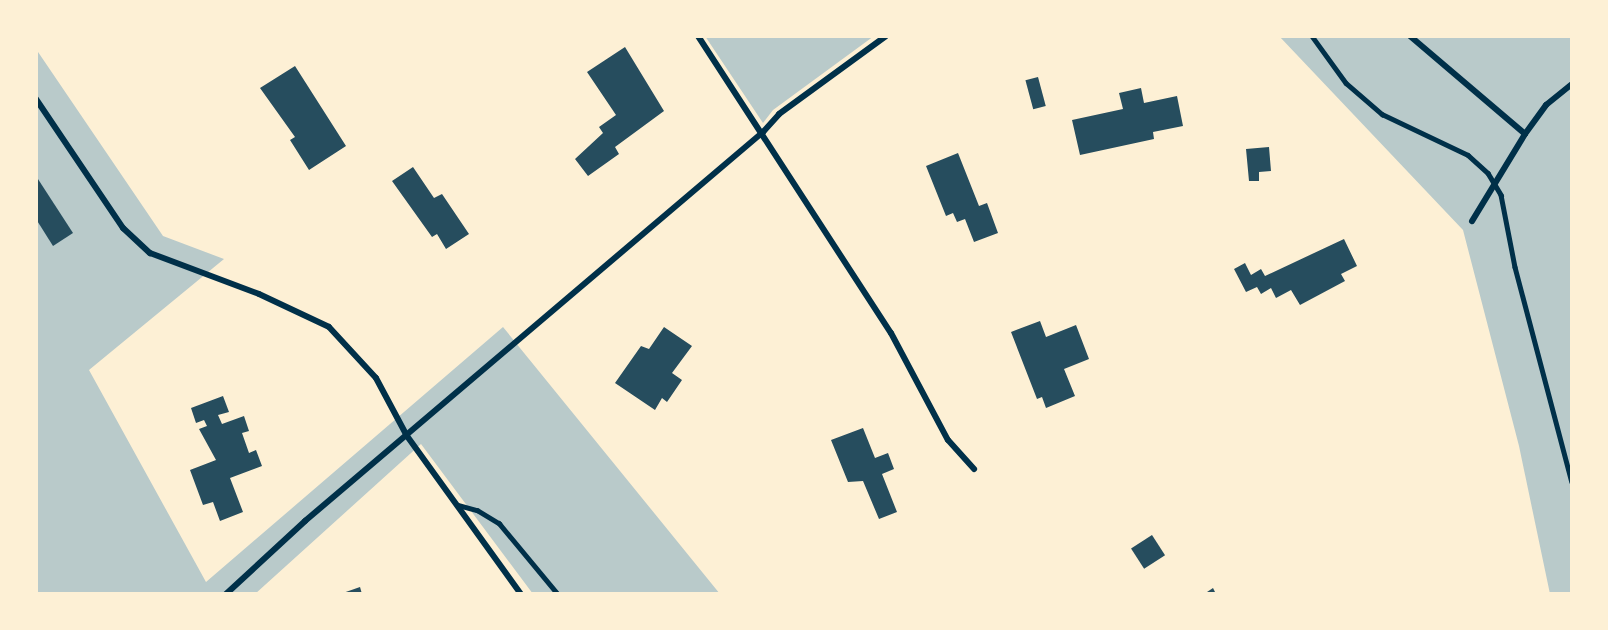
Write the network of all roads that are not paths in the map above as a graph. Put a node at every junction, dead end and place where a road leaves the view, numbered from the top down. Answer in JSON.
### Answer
{"nodes":[{"id":1,"x":698,"y":36,"type":"edge"},
{"id":2,"x":886,"y":36,"type":"edge"},
{"id":3,"x":1312,"y":36,"type":"edge"},
{"id":4,"x":1410,"y":36,"type":"edge"},
{"id":5,"x":1572,"y":84,"type":"edge"},
{"id":6,"x":36,"y":99,"type":"edge"},
{"id":7,"x":763,"y":132,"type":"junction"},
{"id":8,"x":1525,"y":134,"type":"junction"},
{"id":9,"x":1494,"y":184,"type":"junction"},
{"id":10,"x":1472,"y":221,"type":"dead end"},
{"id":11,"x":407,"y":436,"type":"junction"},
{"id":12,"x":974,"y":469,"type":"dead end"},
{"id":13,"x":1572,"y":482,"type":"edge"},
{"id":14,"x":458,"y":505,"type":"junction"},
{"id":15,"x":226,"y":594,"type":"edge"},
{"id":16,"x":521,"y":594,"type":"edge"},
{"id":17,"x":558,"y":594,"type":"edge"}],
"edges":[{"from":1,"to":7,"type":"street"},
{"from":2,"to":7,"type":"street"},
{"from":3,"to":9,"type":"lane"},
{"from":4,"to":8,"type":"street"},
{"from":5,"to":8,"type":"street"},
{"from":6,"to":11,"type":"street"},
{"from":7,"to":11,"type":"street"},
{"from":7,"to":12,"type":"street"},
{"from":8,"to":9,"type":"street"},
{"from":9,"to":10,"type":"street"},
{"from":9,"to":13,"type":"lane"},
{"from":11,"to":14,"type":"street"},
{"from":11,"to":15,"type":"street"},
{"from":14,"to":16,"type":"street"},
{"from":14,"to":17,"type":"lane"}]}
